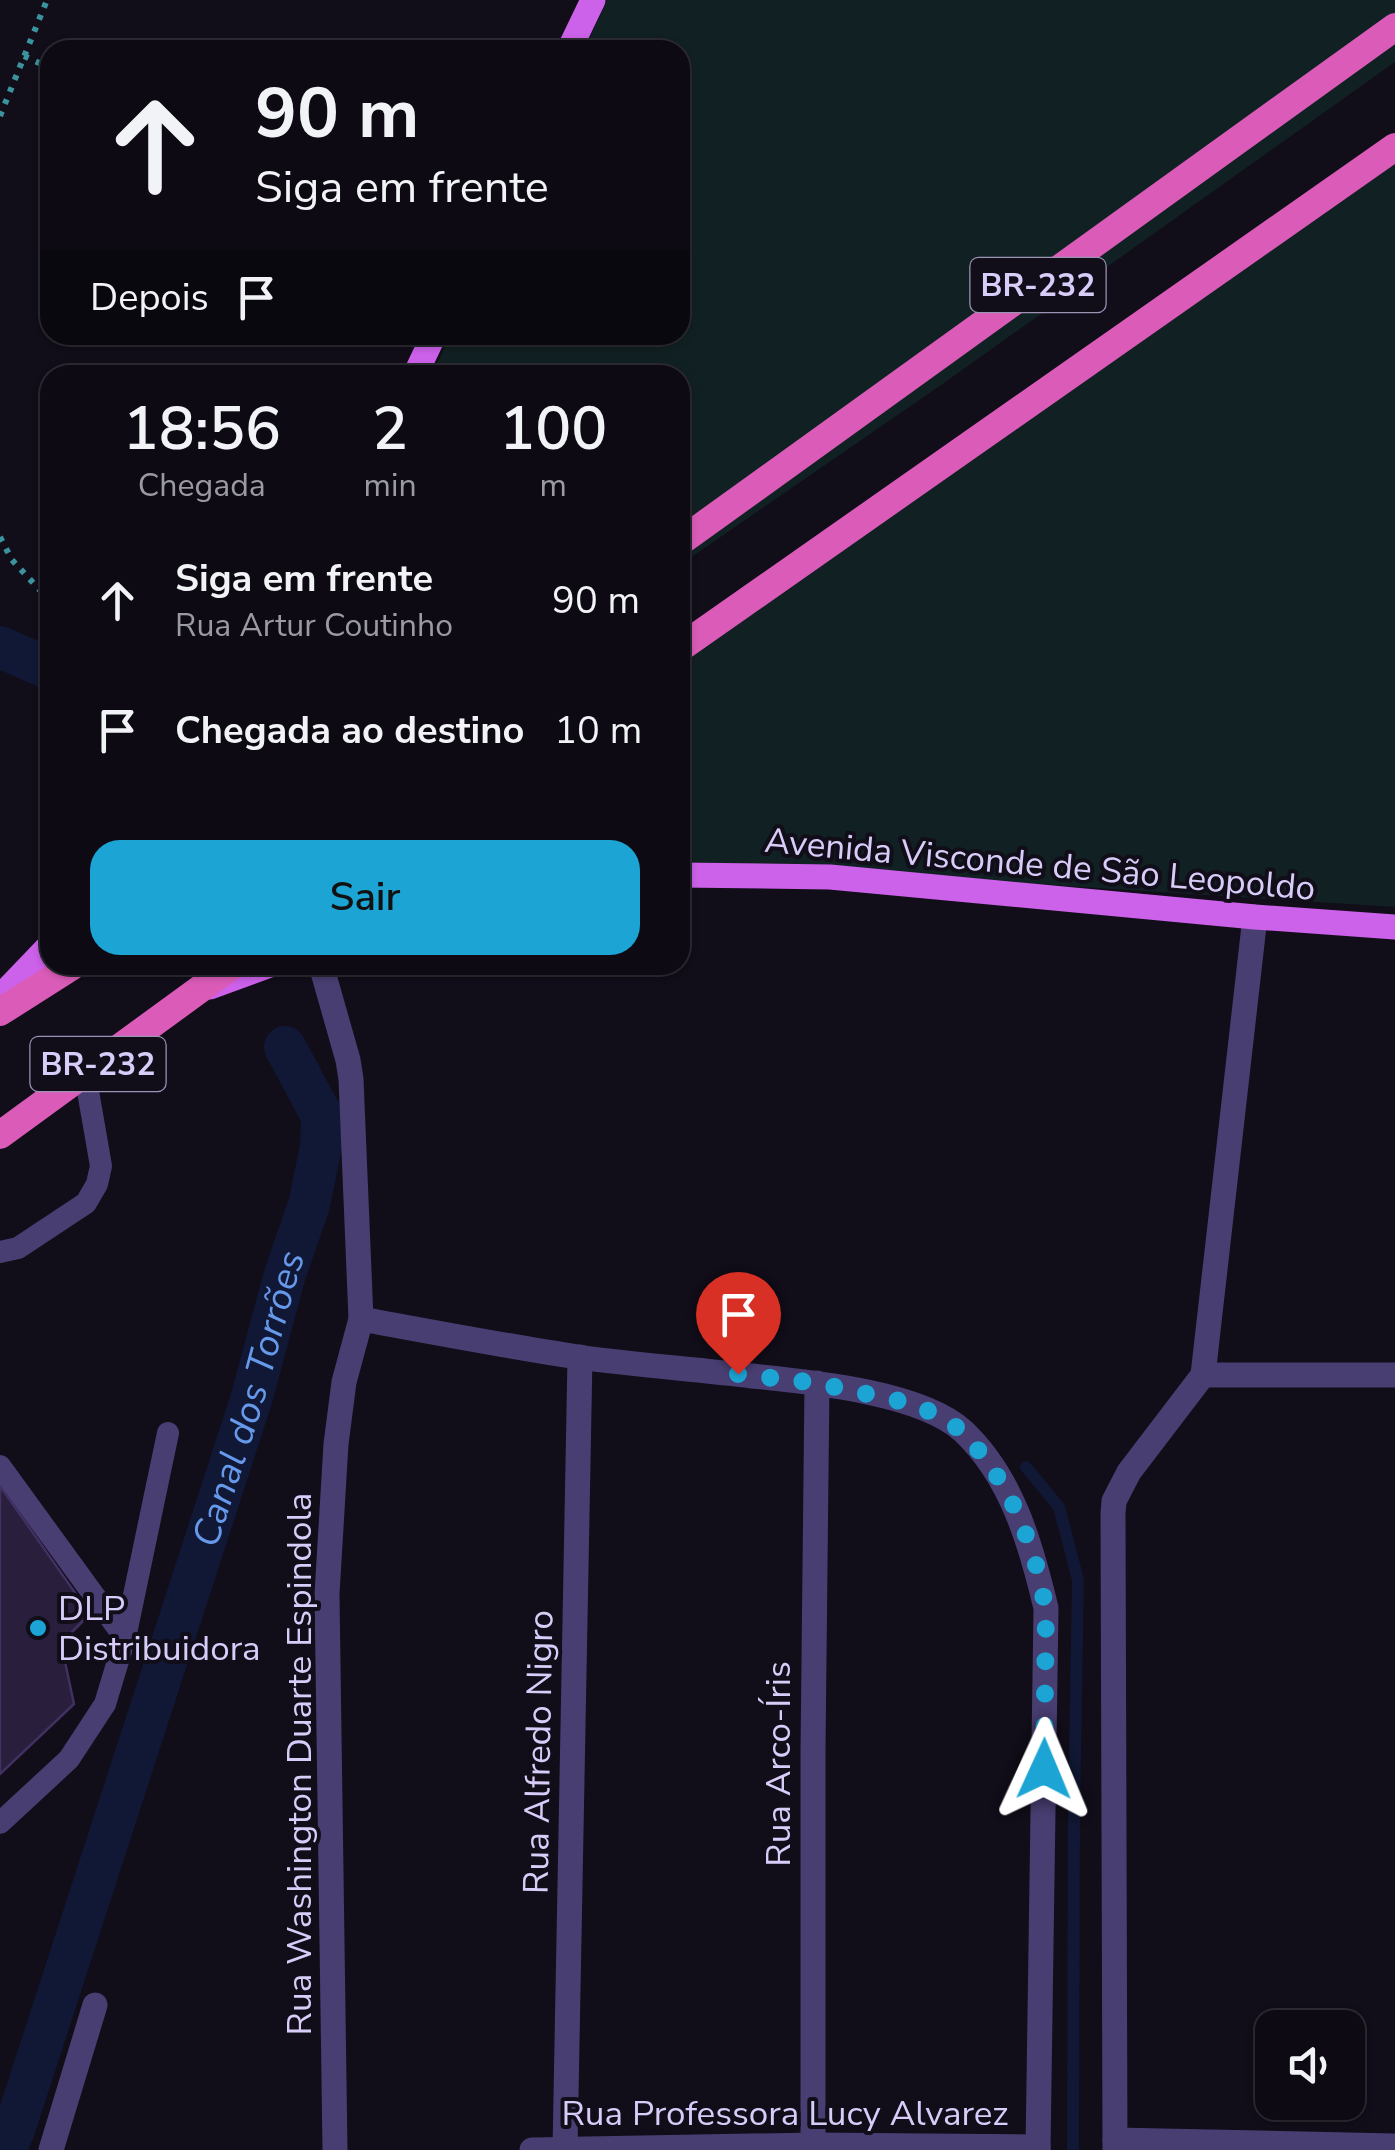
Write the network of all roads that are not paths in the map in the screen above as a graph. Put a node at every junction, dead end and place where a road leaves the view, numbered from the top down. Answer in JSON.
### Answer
{"nodes":[{"id":1,"x":593,"y":0,"type":"edge"},
{"id":2,"x":1395,"y":27,"type":"edge"},
{"id":3,"x":575,"y":40,"type":"edge"},
{"id":4,"x":1395,"y":147,"type":"edge"},
{"id":5,"x":690,"y":535,"type":"edge"},
{"id":6,"x":690,"y":641,"type":"edge"},
{"id":7,"x":690,"y":875,"type":"edge"},
{"id":8,"x":1255,"y":918,"type":"junction"},
{"id":9,"x":1395,"y":927,"type":"edge"},
{"id":10,"x":40,"y":955,"type":"edge"},
{"id":11,"x":58,"y":975,"type":"edge"},
{"id":12,"x":220,"y":975,"type":"edge"},
{"id":13,"x":243,"y":975,"type":"edge"},
{"id":14,"x":324,"y":975,"type":"edge"},
{"id":15,"x":196,"y":992,"type":"junction"},
{"id":16,"x":0,"y":997,"type":"edge"},
{"id":17,"x":0,"y":1012,"type":"edge"},
{"id":18,"x":85,"y":1074,"type":"junction"},
{"id":19,"x":0,"y":1135,"type":"edge"},
{"id":20,"x":0,"y":1252,"type":"edge"},
{"id":21,"x":360,"y":1319,"type":"junction"},
{"id":22,"x":580,"y":1357,"type":"junction"},
{"id":23,"x":1203,"y":1374,"type":"junction"},
{"id":24,"x":1395,"y":1375,"type":"edge"},
{"id":25,"x":817,"y":1383,"type":"junction"},
{"id":26,"x":168,"y":1433,"type":"dead end"},
{"id":27,"x":0,"y":1466,"type":"edge"},
{"id":28,"x":125,"y":1638,"type":"junction"},
{"id":29,"x":0,"y":1823,"type":"edge"},
{"id":30,"x":95,"y":2005,"type":"dead end"},
{"id":31,"x":813,"y":2145,"type":"junction"},
{"id":32,"x":1115,"y":2145,"type":"edge"},
{"id":33,"x":1395,"y":2146,"type":"edge"},
{"id":34,"x":1038,"y":2148,"type":"edge"},
{"id":35,"x":565,"y":2149,"type":"edge"},
{"id":36,"x":51,"y":2150,"type":"edge"},
{"id":37,"x":334,"y":2150,"type":"edge"},
{"id":38,"x":532,"y":2150,"type":"edge"}],
"edges":[{"from":1,"to":3,"type":"main road"},
{"from":2,"to":5,"type":"highway","number":"BR-232"},
{"from":4,"to":6,"type":"highway","number":"BR-232"},
{"from":7,"to":8,"type":"main road","name":"Avenida Visconde de São Leopoldo"},
{"from":8,"to":9,"type":"main road","name":"Avenida Visconde de São Leopoldo"},
{"from":8,"to":23,"type":"street"},
{"from":10,"to":16,"type":"main road"},
{"from":11,"to":17,"type":"highway","number":"BR-232"},
{"from":12,"to":15,"type":"highway","number":"BR-232"},
{"from":13,"to":15,"type":"main road"},
{"from":14,"to":21,"type":"street","name":"Rua Washington Duarte Espindola"},
{"from":15,"to":18,"type":"highway","number":"BR-232"},
{"from":18,"to":19,"type":"highway","number":"BR-232"},
{"from":18,"to":20,"type":"lane"},
{"from":21,"to":22,"type":"street"},
{"from":21,"to":37,"type":"street","name":"Rua Washington Duarte Espindola"},
{"from":22,"to":25,"type":"street"},
{"from":22,"to":35,"type":"street","name":"Rua Alfredo Nigro"},
{"from":23,"to":24,"type":"street"},
{"from":23,"to":32,"type":"street"},
{"from":25,"to":31,"type":"street","name":"Rua Arco-Íris"},
{"from":25,"to":34,"type":"street"},
{"from":26,"to":28,"type":"lane"},
{"from":27,"to":28,"type":"lane"},
{"from":28,"to":29,"type":"lane"},
{"from":30,"to":36,"type":"street"},
{"from":31,"to":34,"type":"street","name":"Rua Professora Lucy Alvarez"},
{"from":31,"to":35,"type":"street","name":"Rua Professora Lucy Alvarez"},
{"from":32,"to":33,"type":"street"},
{"from":35,"to":38,"type":"street","name":"Rua Professora Lucy Alvarez"}]}
